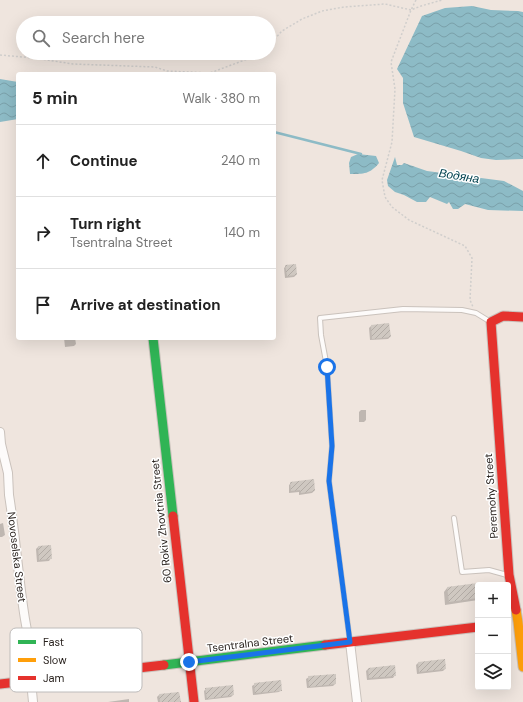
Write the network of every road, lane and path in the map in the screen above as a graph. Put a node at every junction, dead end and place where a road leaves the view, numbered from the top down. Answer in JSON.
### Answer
{"nodes":[{"id":1,"x":416,"y":0,"type":"edge"},
{"id":2,"x":442,"y":0,"type":"edge"},
{"id":3,"x":411,"y":10,"type":"junction"},
{"id":4,"x":276,"y":37,"type":"edge"},
{"id":5,"x":0,"y":56,"type":"edge"},
{"id":6,"x":16,"y":57,"type":"edge"},
{"id":7,"x":47,"y":60,"type":"edge"},
{"id":8,"x":245,"y":60,"type":"edge"},
{"id":9,"x":188,"y":72,"type":"edge"},
{"id":10,"x":213,"y":72,"type":"edge"},
{"id":11,"x":476,"y":312,"type":"junction"},
{"id":12,"x":523,"y":317,"type":"edge"},
{"id":13,"x":491,"y":322,"type":"junction"},
{"id":14,"x":153,"y":340,"type":"edge"},
{"id":15,"x":0,"y":432,"type":"edge"},
{"id":16,"x":454,"y":518,"type":"dead end"},
{"id":17,"x":509,"y":575,"type":"junction"},
{"id":18,"x":520,"y":621,"type":"edge"},
{"id":19,"x":475,"y":626,"type":"edge"},
{"id":20,"x":27,"y":628,"type":"edge"},
{"id":21,"x":350,"y":642,"type":"junction"},
{"id":22,"x":189,"y":662,"type":"junction"},
{"id":23,"x":523,"y":667,"type":"edge"},
{"id":24,"x":142,"y":668,"type":"edge"},
{"id":25,"x":10,"y":683,"type":"edge"},
{"id":26,"x":0,"y":684,"type":"edge"},
{"id":27,"x":34,"y":692,"type":"edge"},
{"id":28,"x":34,"y":702,"type":"edge"},
{"id":29,"x":194,"y":702,"type":"edge"},
{"id":30,"x":357,"y":702,"type":"edge"}],
"edges":[{"from":1,"to":3,"type":"path"},
{"from":2,"to":3,"type":"path"},
{"from":3,"to":4,"type":"path"},
{"from":3,"to":11,"type":"path"},
{"from":5,"to":6,"type":"path"},
{"from":7,"to":9,"type":"path"},
{"from":8,"to":10,"type":"path"},
{"from":11,"to":13,"type":"lane"},
{"from":11,"to":21,"type":"lane"},
{"from":12,"to":13,"type":"street"},
{"from":13,"to":17,"type":"street","name":"Peremohy Street"},
{"from":14,"to":22,"type":"street","name":"60 Rokiv Zhovtnia Street"},
{"from":15,"to":20,"type":"street","name":"Novoselska Street"},
{"from":16,"to":17,"type":"lane"},
{"from":17,"to":18,"type":"street","name":"Peremohy Street"},
{"from":18,"to":23,"type":"street","name":"Peremohy Street"},
{"from":19,"to":21,"type":"street","name":"Tsentralna Street"},
{"from":21,"to":22,"type":"street","name":"Tsentralna Street"},
{"from":21,"to":30,"type":"street"},
{"from":22,"to":24,"type":"street","name":"Tsentralna Street"},
{"from":22,"to":29,"type":"street","name":"60 Rokiv Zhovtnia Street"},
{"from":25,"to":26,"type":"street","name":"Tsentralna Street"},
{"from":27,"to":28,"type":"street","name":"Novoselska Street"}]}
